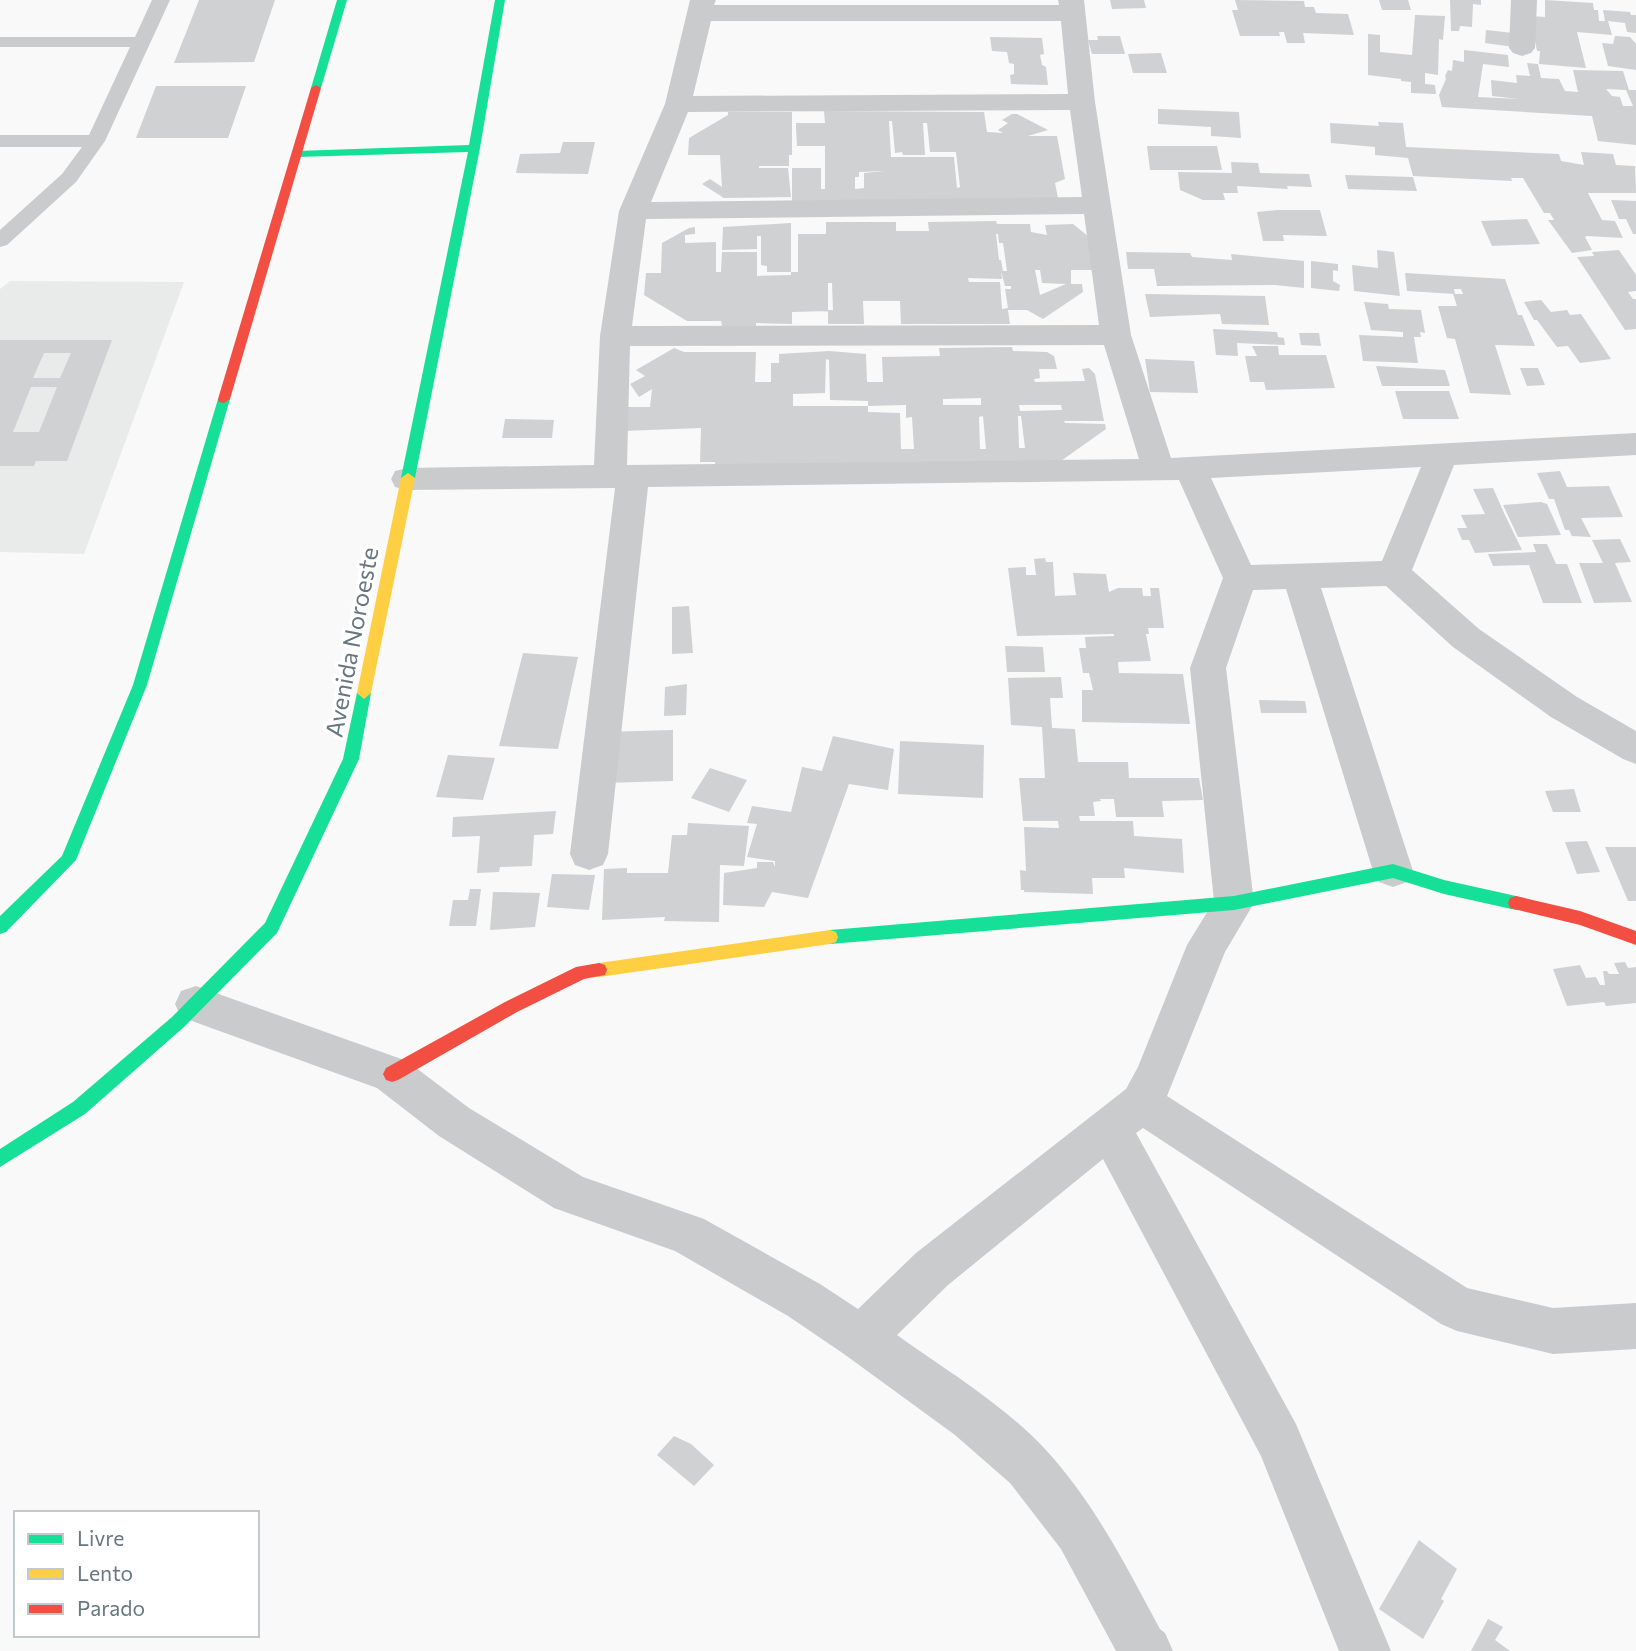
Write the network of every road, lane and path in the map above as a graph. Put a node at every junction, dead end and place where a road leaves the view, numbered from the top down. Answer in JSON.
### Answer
{"nodes":[{"id":1,"x":161,"y":0,"type":"edge"},
{"id":2,"x":342,"y":0,"type":"edge"},
{"id":3,"x":500,"y":0,"type":"edge"},
{"id":4,"x":1524,"y":0,"type":"edge"},
{"id":5,"x":702,"y":6,"type":"edge"},
{"id":6,"x":1072,"y":7,"type":"edge"},
{"id":7,"x":0,"y":42,"type":"edge"},
{"id":8,"x":140,"y":42,"type":"junction"},
{"id":9,"x":1522,"y":48,"type":"dead end"},
{"id":10,"x":1082,"y":102,"type":"junction"},
{"id":11,"x":678,"y":104,"type":"junction"},
{"id":12,"x":0,"y":141,"type":"edge"},
{"id":13,"x":96,"y":141,"type":"junction"},
{"id":14,"x":474,"y":148,"type":"junction"},
{"id":15,"x":297,"y":155,"type":"junction"},
{"id":16,"x":1097,"y":205,"type":"junction"},
{"id":17,"x":633,"y":211,"type":"junction"},
{"id":18,"x":0,"y":241,"type":"edge"},
{"id":19,"x":1116,"y":335,"type":"junction"},
{"id":20,"x":615,"y":336,"type":"junction"},
{"id":21,"x":1636,"y":444,"type":"edge"},
{"id":22,"x":1442,"y":454,"type":"junction"},
{"id":23,"x":1174,"y":469,"type":"junction"},
{"id":24,"x":621,"y":476,"type":"junction"},
{"id":25,"x":407,"y":479,"type":"junction"},
{"id":26,"x":1394,"y":573,"type":"junction"},
{"id":27,"x":1300,"y":577,"type":"junction"},
{"id":28,"x":1240,"y":579,"type":"junction"},
{"id":29,"x":1636,"y":750,"type":"edge"},
{"id":30,"x":589,"y":854,"type":"dead end"},
{"id":31,"x":1393,"y":871,"type":"junction"},
{"id":32,"x":1234,"y":904,"type":"junction"},
{"id":33,"x":0,"y":927,"type":"edge"},
{"id":34,"x":1636,"y":938,"type":"edge"},
{"id":35,"x":196,"y":1004,"type":"junction"},
{"id":36,"x":392,"y":1073,"type":"junction"},
{"id":37,"x":1125,"y":1115,"type":"junction"},
{"id":38,"x":0,"y":1159,"type":"edge"},
{"id":39,"x":1636,"y":1326,"type":"edge"},
{"id":40,"x":861,"y":1338,"type":"junction"},
{"id":41,"x":1147,"y":1651,"type":"edge"},
{"id":42,"x":1364,"y":1651,"type":"edge"}],
"edges":[{"from":1,"to":8,"type":"lane"},
{"from":2,"to":15,"type":"street"},
{"from":3,"to":14,"type":"street","name":"Avenida Noroeste"},
{"from":4,"to":9,"type":"street"},
{"from":5,"to":6,"type":"street"},
{"from":5,"to":11,"type":"street"},
{"from":6,"to":10,"type":"street"},
{"from":7,"to":8,"type":"lane"},
{"from":8,"to":13,"type":"lane"},
{"from":10,"to":11,"type":"street"},
{"from":10,"to":16,"type":"street"},
{"from":11,"to":17,"type":"street"},
{"from":12,"to":13,"type":"lane"},
{"from":13,"to":18,"type":"lane"},
{"from":14,"to":15,"type":"street"},
{"from":14,"to":25,"type":"street","name":"Avenida Noroeste"},
{"from":15,"to":33,"type":"street"},
{"from":16,"to":17,"type":"street"},
{"from":16,"to":19,"type":"street"},
{"from":17,"to":20,"type":"street"},
{"from":19,"to":20,"type":"street"},
{"from":19,"to":23,"type":"street"},
{"from":20,"to":24,"type":"street"},
{"from":21,"to":22,"type":"street"},
{"from":22,"to":23,"type":"street"},
{"from":22,"to":26,"type":"street"},
{"from":23,"to":24,"type":"street"},
{"from":23,"to":28,"type":"street"},
{"from":24,"to":25,"type":"street"},
{"from":24,"to":30,"type":"street"},
{"from":25,"to":35,"type":"street","name":"Avenida Noroeste"},
{"from":26,"to":27,"type":"street"},
{"from":26,"to":29,"type":"street"},
{"from":27,"to":28,"type":"street"},
{"from":27,"to":31,"type":"street"},
{"from":28,"to":32,"type":"street"},
{"from":31,"to":32,"type":"street"},
{"from":31,"to":34,"type":"street"},
{"from":32,"to":36,"type":"street"},
{"from":32,"to":37,"type":"street"},
{"from":35,"to":36,"type":"street"},
{"from":35,"to":38,"type":"street","name":"Avenida Noroeste"},
{"from":36,"to":40,"type":"street"},
{"from":37,"to":39,"type":"street"},
{"from":37,"to":40,"type":"street"},
{"from":37,"to":42,"type":"street"},
{"from":40,"to":41,"type":"street"}]}
